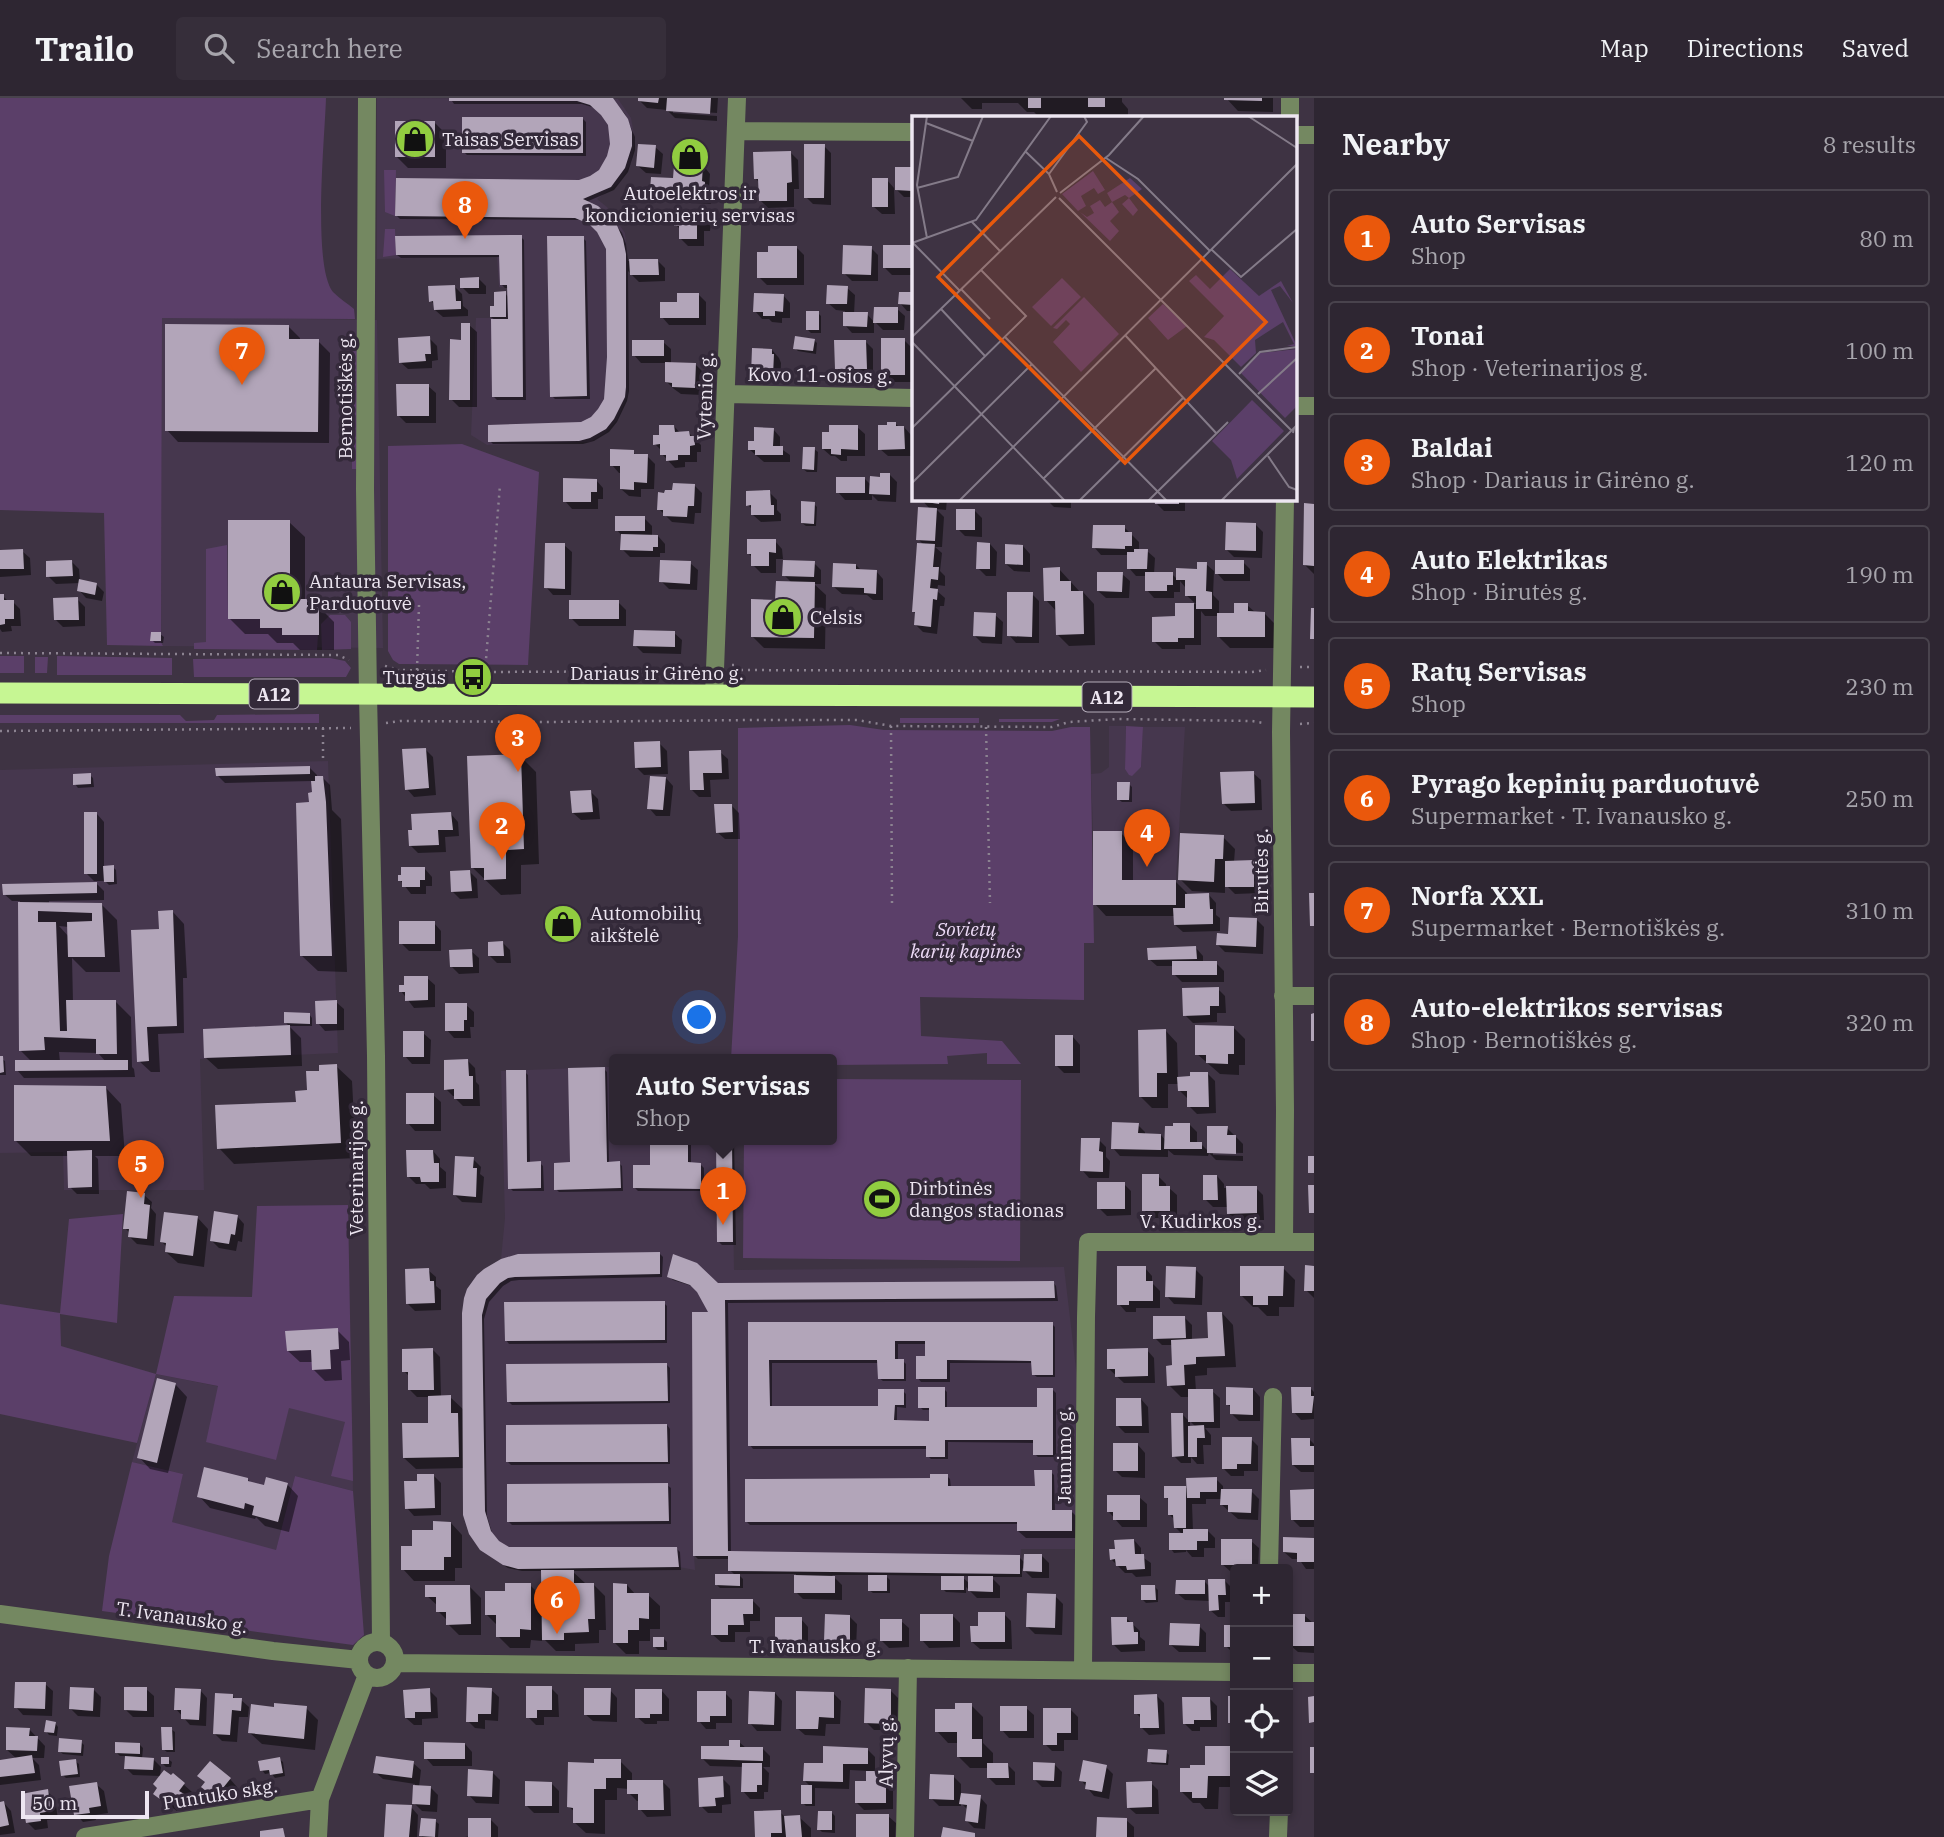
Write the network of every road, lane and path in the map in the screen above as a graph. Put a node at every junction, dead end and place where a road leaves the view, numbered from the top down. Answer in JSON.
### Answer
{"nodes":[{"id":1,"x":367,"y":98,"type":"edge"},
{"id":2,"x":737,"y":98,"type":"edge"},
{"id":3,"x":1290,"y":98,"type":"edge"},
{"id":4,"x":1290,"y":116,"type":"edge"},
{"id":5,"x":736,"y":131,"type":"junction"},
{"id":6,"x":912,"y":132,"type":"edge"},
{"id":7,"x":1296,"y":135,"type":"edge"},
{"id":8,"x":1314,"y":135,"type":"edge"},
{"id":9,"x":726,"y":394,"type":"junction"},
{"id":10,"x":912,"y":398,"type":"edge"},
{"id":11,"x":1296,"y":406,"type":"edge"},
{"id":12,"x":1314,"y":406,"type":"edge"},
{"id":13,"x":500,"y":485,"type":"dead end"},
{"id":14,"x":1285,"y":500,"type":"edge"},
{"id":15,"x":419,"y":604,"type":"dead end"},
{"id":16,"x":0,"y":653,"type":"edge"},
{"id":17,"x":715,"y":664,"type":"junction"},
{"id":18,"x":367,"y":666,"type":"junction"},
{"id":19,"x":1282,"y":666,"type":"junction"},
{"id":20,"x":1314,"y":667,"type":"edge"},
{"id":21,"x":401,"y":670,"type":"dead end"},
{"id":22,"x":417,"y":670,"type":"dead end"},
{"id":23,"x":485,"y":672,"type":"dead end"},
{"id":24,"x":0,"y":693,"type":"edge"},
{"id":25,"x":368,"y":695,"type":"junction"},
{"id":26,"x":714,"y":695,"type":"junction"},
{"id":27,"x":1282,"y":697,"type":"junction"},
{"id":28,"x":1314,"y":697,"type":"edge"},
{"id":29,"x":1314,"y":723,"type":"edge"},
{"id":30,"x":891,"y":726,"type":"junction"},
{"id":31,"x":986,"y":727,"type":"junction"},
{"id":32,"x":323,"y":728,"type":"junction"},
{"id":33,"x":369,"y":728,"type":"junction"},
{"id":34,"x":0,"y":731,"type":"edge"},
{"id":35,"x":1281,"y":732,"type":"junction"},
{"id":36,"x":323,"y":760,"type":"dead end"},
{"id":37,"x":990,"y":903,"type":"dead end"},
{"id":38,"x":892,"y":905,"type":"dead end"},
{"id":39,"x":1283,"y":996,"type":"junction"},
{"id":40,"x":1314,"y":996,"type":"edge"},
{"id":41,"x":1088,"y":1242,"type":"joint"},
{"id":42,"x":1284,"y":1242,"type":"junction"},
{"id":43,"x":1314,"y":1242,"type":"edge"},
{"id":44,"x":1273,"y":1397,"type":"dead end"},
{"id":45,"x":1269,"y":1564,"type":"edge"},
{"id":46,"x":0,"y":1614,"type":"edge"},
{"id":47,"x":381,"y":1642,"type":"junction"},
{"id":48,"x":395,"y":1663,"type":"junction"},
{"id":49,"x":363,"y":1668,"type":"junction"},
{"id":50,"x":908,"y":1668,"type":"junction"},
{"id":51,"x":1083,"y":1669,"type":"junction"},
{"id":52,"x":1230,"y":1672,"type":"edge"},
{"id":53,"x":1293,"y":1673,"type":"edge"},
{"id":54,"x":1314,"y":1673,"type":"edge"},
{"id":55,"x":320,"y":1799,"type":"junction"},
{"id":56,"x":1279,"y":1816,"type":"edge"},
{"id":57,"x":85,"y":1837,"type":"edge"},
{"id":58,"x":318,"y":1837,"type":"edge"},
{"id":59,"x":905,"y":1837,"type":"edge"},
{"id":60,"x":1279,"y":1837,"type":"edge"}],
"edges":[{"from":1,"to":18,"type":"street","name":"Bernotiškės g."},
{"from":2,"to":5,"type":"street","name":"Vytenio g."},
{"from":3,"to":4,"type":"street"},
{"from":5,"to":6,"type":"street"},
{"from":5,"to":9,"type":"street","name":"Vytenio g."},
{"from":7,"to":8,"type":"street"},
{"from":9,"to":10,"type":"street","name":"Kovo 11-osios g."},
{"from":9,"to":17,"type":"street","name":"Vytenio g."},
{"from":11,"to":12,"type":"street"},
{"from":13,"to":23,"type":"path"},
{"from":14,"to":19,"type":"street","name":"Birutės g."},
{"from":15,"to":22,"type":"path"},
{"from":16,"to":18,"type":"path"},
{"from":17,"to":19,"type":"path"},
{"from":17,"to":26,"type":"street","name":"Vytenio g."},
{"from":18,"to":21,"type":"path"},
{"from":18,"to":25,"type":"street","name":"Bernotiškės g."},
{"from":19,"to":20,"type":"path"},
{"from":19,"to":27,"type":"street","name":"Birutės g."},
{"from":24,"to":25,"type":"highway","name":"Dariaus ir Girėno g.","number":"A12"},
{"from":25,"to":26,"type":"highway","name":"Dariaus ir Girėno g.","number":"A12"},
{"from":25,"to":33,"type":"street","name":"Veterinarijos g."},
{"from":26,"to":27,"type":"highway","name":"Dariaus ir Girėno g.","number":"A12"},
{"from":27,"to":28,"type":"highway","name":"Dariaus ir Girėno g.","number":"A12"},
{"from":27,"to":35,"type":"street","name":"Birutės g."},
{"from":29,"to":35,"type":"path"},
{"from":30,"to":31,"type":"path"},
{"from":30,"to":33,"type":"path"},
{"from":30,"to":38,"type":"path"},
{"from":31,"to":35,"type":"path"},
{"from":31,"to":37,"type":"path"},
{"from":32,"to":33,"type":"path"},
{"from":32,"to":34,"type":"path"},
{"from":32,"to":36,"type":"path"},
{"from":33,"to":47,"type":"street","name":"Veterinarijos g."},
{"from":35,"to":39,"type":"street","name":"Birutės g."},
{"from":39,"to":40,"type":"street"},
{"from":39,"to":42,"type":"street","name":"Birutės g."},
{"from":41,"to":42,"type":"street","name":"V. Kudirkos g."},
{"from":41,"to":51,"type":"street","name":"Jaunimo g."},
{"from":42,"to":43,"type":"street","name":"V. Kudirkos g."},
{"from":44,"to":45,"type":"street"},
{"from":46,"to":49,"type":"street","name":"T. Ivanausko g."},
{"from":47,"to":48,"type":"street"},
{"from":47,"to":49,"type":"street"},
{"from":48,"to":49,"type":"street","name":"T. Ivanausko g."},
{"from":48,"to":50,"type":"street","name":"T. Ivanausko g."},
{"from":49,"to":55,"type":"street"},
{"from":50,"to":51,"type":"street","name":"T. Ivanausko g."},
{"from":50,"to":59,"type":"street","name":"Alyvų g."},
{"from":51,"to":52,"type":"street","name":"T. Ivanausko g."},
{"from":53,"to":54,"type":"street"},
{"from":55,"to":57,"type":"street","name":"Puntuko skg."},
{"from":55,"to":58,"type":"street"},
{"from":56,"to":60,"type":"street"}]}
